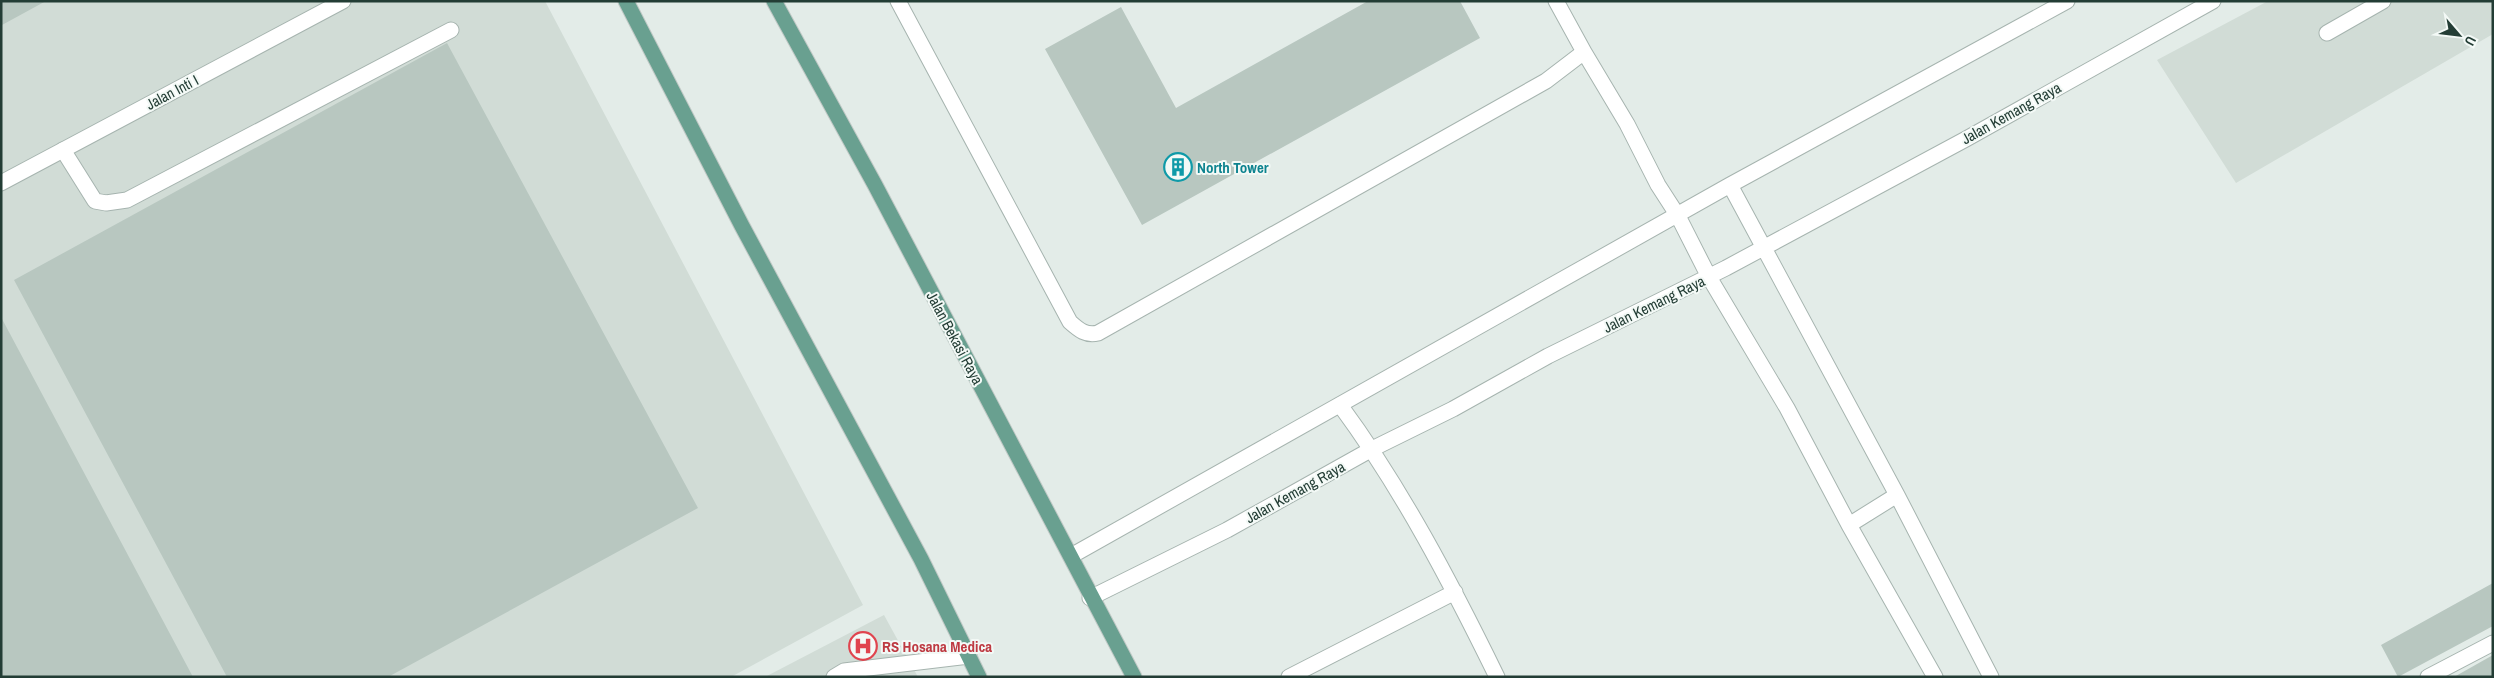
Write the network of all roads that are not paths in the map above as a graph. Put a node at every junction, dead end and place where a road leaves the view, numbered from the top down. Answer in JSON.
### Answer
{"nodes":[{"id":1,"x":343,"y":1,"type":"edge"},
{"id":2,"x":626,"y":1,"type":"edge"},
{"id":3,"x":774,"y":1,"type":"edge"},
{"id":4,"x":898,"y":1,"type":"edge"},
{"id":5,"x":1556,"y":1,"type":"edge"},
{"id":6,"x":2066,"y":1,"type":"edge"},
{"id":7,"x":2213,"y":1,"type":"edge"},
{"id":8,"x":2382,"y":1,"type":"edge"},
{"id":9,"x":451,"y":30,"type":"dead end"},
{"id":10,"x":2327,"y":33,"type":"dead end"},
{"id":11,"x":1584,"y":52,"type":"junction"},
{"id":12,"x":63,"y":150,"type":"junction"},
{"id":13,"x":1,"y":183,"type":"edge"},
{"id":14,"x":1730,"y":185,"type":"junction"},
{"id":15,"x":1678,"y":216,"type":"junction"},
{"id":16,"x":1765,"y":247,"type":"junction"},
{"id":17,"x":1708,"y":277,"type":"junction"},
{"id":18,"x":1340,"y":405,"type":"junction"},
{"id":19,"x":1372,"y":449,"type":"junction"},
{"id":20,"x":1897,"y":495,"type":"junction"},
{"id":21,"x":1849,"y":524,"type":"junction"},
{"id":22,"x":1071,"y":556,"type":"junction"},
{"id":23,"x":1455,"y":592,"type":"junction"},
{"id":24,"x":1090,"y":598,"type":"junction"},
{"id":25,"x":2493,"y":643,"type":"edge"},
{"id":26,"x":969,"y":656,"type":"junction"},
{"id":27,"x":842,"y":675,"type":"edge"},
{"id":28,"x":979,"y":677,"type":"edge"},
{"id":29,"x":1134,"y":677,"type":"edge"},
{"id":30,"x":1289,"y":677,"type":"edge"},
{"id":31,"x":1496,"y":677,"type":"edge"},
{"id":32,"x":1935,"y":677,"type":"edge"},
{"id":33,"x":1991,"y":677,"type":"edge"},
{"id":34,"x":2428,"y":677,"type":"edge"}],
"edges":[{"from":1,"to":12,"type":"street","name":"Jalan Inti I"},
{"from":2,"to":26,"type":"main road"},
{"from":3,"to":22,"type":"main road","name":"Jalan Bekasi Raya"},
{"from":4,"to":11,"type":"street"},
{"from":5,"to":11,"type":"street"},
{"from":6,"to":14,"type":"street"},
{"from":7,"to":16,"type":"street","name":"Jalan Kemang Raya"},
{"from":8,"to":10,"type":"street"},
{"from":9,"to":12,"type":"street"},
{"from":11,"to":15,"type":"street"},
{"from":12,"to":13,"type":"street","name":"Jalan Inti I"},
{"from":14,"to":15,"type":"street"},
{"from":14,"to":16,"type":"street"},
{"from":15,"to":17,"type":"street"},
{"from":15,"to":18,"type":"street"},
{"from":16,"to":17,"type":"street","name":"Jalan Kemang Raya"},
{"from":16,"to":20,"type":"street"},
{"from":17,"to":19,"type":"street","name":"Jalan Kemang Raya"},
{"from":17,"to":21,"type":"street"},
{"from":18,"to":19,"type":"street"},
{"from":18,"to":22,"type":"street"},
{"from":19,"to":23,"type":"street"},
{"from":19,"to":24,"type":"street","name":"Jalan Kemang Raya"},
{"from":20,"to":21,"type":"street"},
{"from":20,"to":33,"type":"street"},
{"from":21,"to":32,"type":"street"},
{"from":22,"to":24,"type":"main road","name":"Jalan Bekasi Raya"},
{"from":23,"to":30,"type":"street"},
{"from":23,"to":31,"type":"street"},
{"from":24,"to":29,"type":"main road","name":"Jalan Bekasi Raya"},
{"from":25,"to":34,"type":"street"},
{"from":26,"to":27,"type":"street"},
{"from":26,"to":28,"type":"main road"}]}
